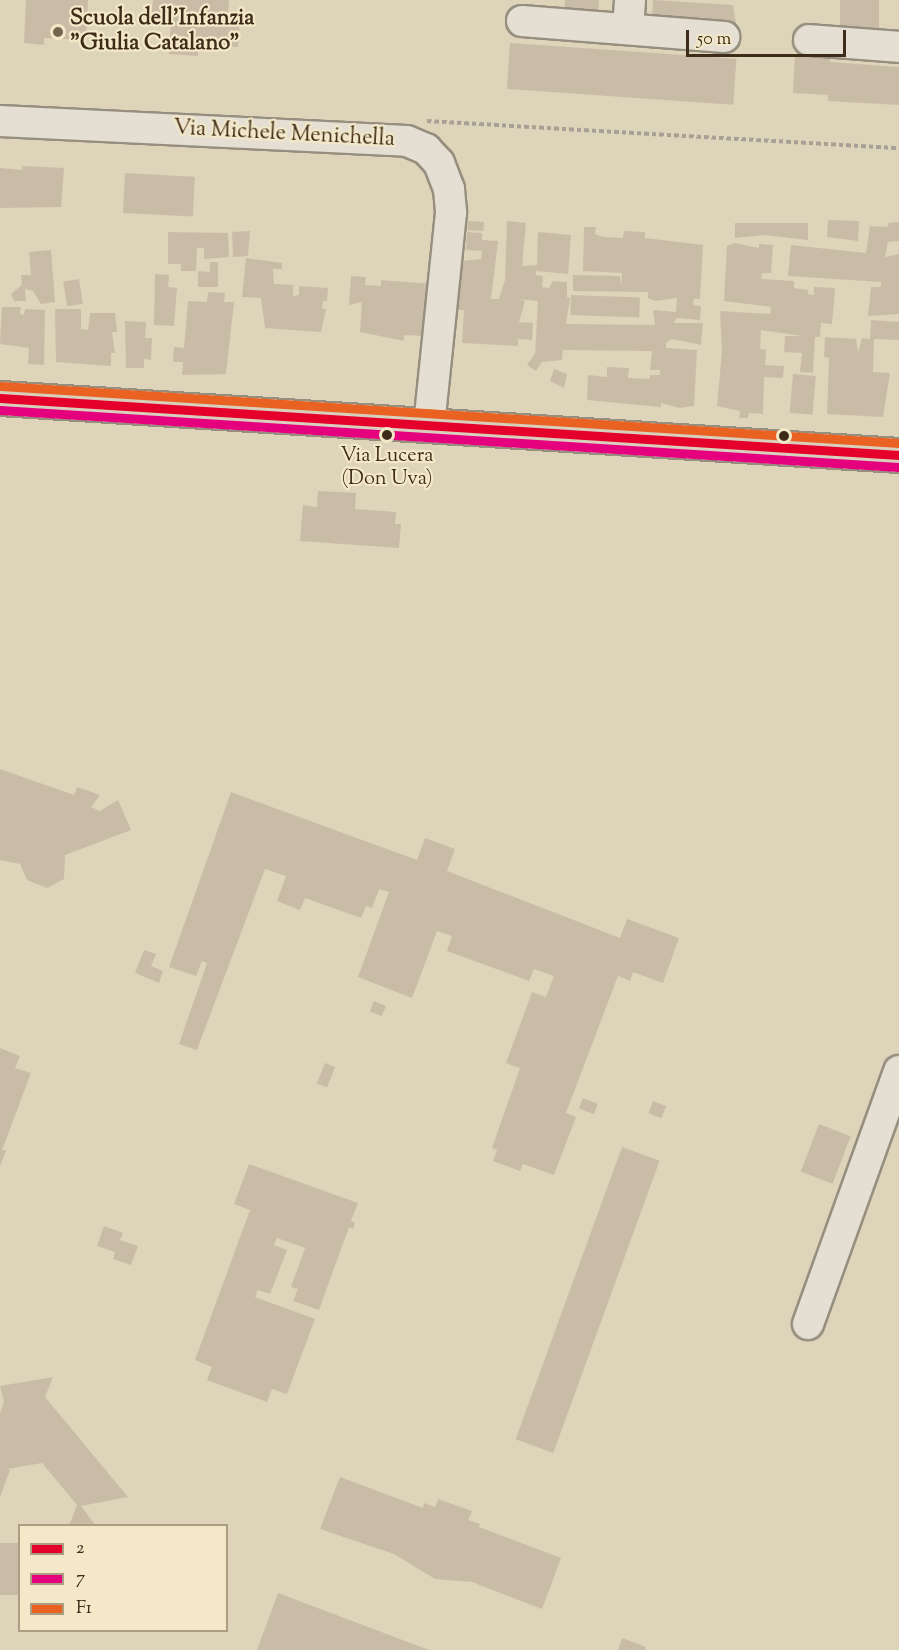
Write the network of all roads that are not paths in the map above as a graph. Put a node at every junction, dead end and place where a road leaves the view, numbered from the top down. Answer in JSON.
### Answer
{"nodes":[{"id":1,"x":629,"y":14,"type":"edge"},
{"id":2,"x":522,"y":21,"type":"dead end"},
{"id":3,"x":724,"y":37,"type":"dead end"},
{"id":4,"x":809,"y":40,"type":"dead end"},
{"id":5,"x":899,"y":48,"type":"edge"},
{"id":6,"x":0,"y":121,"type":"edge"},
{"id":7,"x":0,"y":398,"type":"edge"},
{"id":8,"x":429,"y":425,"type":"junction"},
{"id":9,"x":899,"y":455,"type":"edge"},
{"id":10,"x":899,"y":1071,"type":"edge"},
{"id":11,"x":808,"y":1324,"type":"dead end"}],
"edges":[{"from":1,"to":2,"type":"street"},
{"from":1,"to":3,"type":"street"},
{"from":4,"to":5,"type":"street"},
{"from":6,"to":8,"type":"street","name":"Via Michele Menichella"},
{"from":7,"to":8,"type":"main road"},
{"from":8,"to":9,"type":"main road"},
{"from":10,"to":11,"type":"street"}]}
